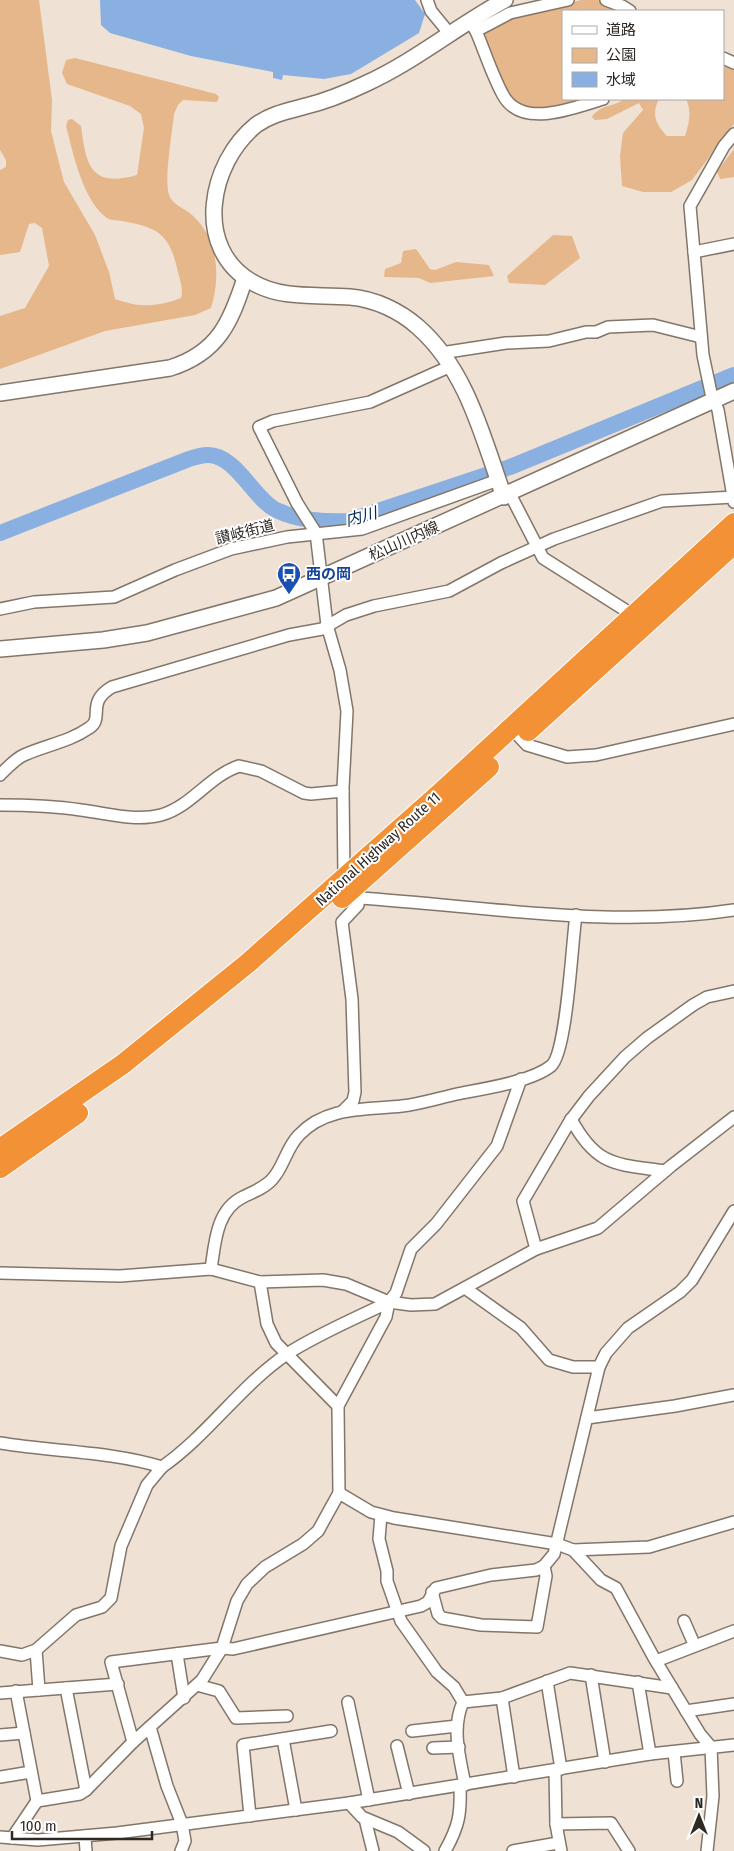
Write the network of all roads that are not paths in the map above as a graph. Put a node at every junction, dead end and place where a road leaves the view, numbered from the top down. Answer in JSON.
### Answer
{"nodes":[{"id":1,"x":427,"y":0,"type":"edge"},
{"id":2,"x":505,"y":0,"type":"edge"},
{"id":3,"x":568,"y":0,"type":"edge"},
{"id":4,"x":606,"y":0,"type":"edge"},
{"id":5,"x":628,"y":10,"type":"edge"},
{"id":6,"x":472,"y":26,"type":"junction"},
{"id":7,"x":449,"y":33,"type":"junction"},
{"id":8,"x":600,"y":100,"type":"edge"},
{"id":9,"x":734,"y":134,"type":"edge"},
{"id":10,"x":734,"y":244,"type":"edge"},
{"id":11,"x":694,"y":252,"type":"junction"},
{"id":12,"x":245,"y":278,"type":"junction"},
{"id":13,"x":701,"y":337,"type":"junction"},
{"id":14,"x":441,"y":353,"type":"junction"},
{"id":15,"x":450,"y":366,"type":"junction"},
{"id":16,"x":734,"y":391,"type":"edge"},
{"id":17,"x":0,"y":393,"type":"edge"},
{"id":18,"x":713,"y":397,"type":"junction"},
{"id":19,"x":496,"y":473,"type":"junction"},
{"id":20,"x":507,"y":495,"type":"junction"},
{"id":21,"x":734,"y":499,"type":"edge"},
{"id":22,"x":734,"y":523,"type":"edge"},
{"id":23,"x":315,"y":530,"type":"junction"},
{"id":24,"x":729,"y":546,"type":"edge"},
{"id":25,"x":536,"y":548,"type":"junction"},
{"id":26,"x":323,"y":578,"type":"junction"},
{"id":27,"x":0,"y":609,"type":"edge"},
{"id":28,"x":633,"y":615,"type":"junction"},
{"id":29,"x":328,"y":625,"type":"junction"},
{"id":30,"x":0,"y":649,"type":"edge"},
{"id":31,"x":734,"y":724,"type":"edge"},
{"id":32,"x":516,"y":733,"type":"junction"},
{"id":33,"x":0,"y":775,"type":"edge"},
{"id":34,"x":343,"y":791,"type":"junction"},
{"id":35,"x":0,"y":805,"type":"edge"},
{"id":36,"x":352,"y":889,"type":"junction"},
{"id":37,"x":734,"y":910,"type":"edge"},
{"id":38,"x":576,"y":915,"type":"junction"},
{"id":39,"x":734,"y":991,"type":"edge"},
{"id":40,"x":521,"y":1080,"type":"junction"},
{"id":41,"x":343,"y":1110,"type":"junction"},
{"id":42,"x":734,"y":1117,"type":"edge"},
{"id":43,"x":571,"y":1119,"type":"junction"},
{"id":44,"x":0,"y":1150,"type":"edge"},
{"id":45,"x":0,"y":1168,"type":"edge"},
{"id":46,"x":665,"y":1171,"type":"junction"},
{"id":47,"x":734,"y":1211,"type":"edge"},
{"id":48,"x":536,"y":1249,"type":"junction"},
{"id":49,"x":211,"y":1269,"type":"junction"},
{"id":50,"x":0,"y":1273,"type":"edge"},
{"id":51,"x":260,"y":1282,"type":"junction"},
{"id":52,"x":465,"y":1288,"type":"junction"},
{"id":53,"x":389,"y":1302,"type":"junction"},
{"id":54,"x":287,"y":1354,"type":"junction"},
{"id":55,"x":599,"y":1367,"type":"junction"},
{"id":56,"x":734,"y":1395,"type":"edge"},
{"id":57,"x":338,"y":1406,"type":"junction"},
{"id":58,"x":587,"y":1418,"type":"junction"},
{"id":59,"x":0,"y":1443,"type":"edge"},
{"id":60,"x":162,"y":1467,"type":"junction"},
{"id":61,"x":339,"y":1493,"type":"junction"},
{"id":62,"x":381,"y":1514,"type":"junction"},
{"id":63,"x":734,"y":1522,"type":"edge"},
{"id":64,"x":557,"y":1544,"type":"junction"},
{"id":65,"x":572,"y":1550,"type":"junction"},
{"id":66,"x":544,"y":1566,"type":"junction"},
{"id":67,"x":432,"y":1592,"type":"junction"},
{"id":68,"x":399,"y":1612,"type":"junction"},
{"id":69,"x":684,"y":1621,"type":"dead end"},
{"id":70,"x":734,"y":1630,"type":"edge"},
{"id":71,"x":694,"y":1644,"type":"junction"},
{"id":72,"x":222,"y":1648,"type":"junction"},
{"id":73,"x":36,"y":1650,"type":"junction"},
{"id":74,"x":0,"y":1651,"type":"edge"},
{"id":75,"x":177,"y":1654,"type":"junction"},
{"id":76,"x":656,"y":1661,"type":"junction"},
{"id":77,"x":591,"y":1674,"type":"junction"},
{"id":78,"x":548,"y":1681,"type":"junction"},
{"id":79,"x":638,"y":1682,"type":"junction"},
{"id":80,"x":118,"y":1684,"type":"junction"},
{"id":81,"x":197,"y":1685,"type":"junction"},
{"id":82,"x":66,"y":1688,"type":"junction"},
{"id":83,"x":672,"y":1688,"type":"junction"},
{"id":84,"x":39,"y":1690,"type":"junction"},
{"id":85,"x":16,"y":1691,"type":"junction"},
{"id":86,"x":0,"y":1693,"type":"edge"},
{"id":87,"x":184,"y":1698,"type":"junction"},
{"id":88,"x":502,"y":1698,"type":"junction"},
{"id":89,"x":348,"y":1702,"type":"dead end"},
{"id":90,"x":463,"y":1702,"type":"junction"},
{"id":91,"x":734,"y":1704,"type":"edge"},
{"id":92,"x":686,"y":1712,"type":"junction"},
{"id":93,"x":287,"y":1716,"type":"dead end"},
{"id":94,"x":457,"y":1726,"type":"junction"},
{"id":95,"x":150,"y":1727,"type":"junction"},
{"id":96,"x":331,"y":1731,"type":"dead end"},
{"id":97,"x":412,"y":1731,"type":"dead end"},
{"id":98,"x":24,"y":1733,"type":"junction"},
{"id":99,"x":0,"y":1734,"type":"edge"},
{"id":100,"x":283,"y":1739,"type":"junction"},
{"id":101,"x":133,"y":1742,"type":"junction"},
{"id":102,"x":734,"y":1745,"type":"edge"},
{"id":103,"x":397,"y":1746,"type":"dead end"},
{"id":104,"x":459,"y":1747,"type":"junction"},
{"id":105,"x":711,"y":1747,"type":"junction"},
{"id":106,"x":433,"y":1748,"type":"dead end"},
{"id":107,"x":674,"y":1752,"type":"junction"},
{"id":108,"x":650,"y":1754,"type":"junction"},
{"id":109,"x":605,"y":1762,"type":"junction"},
{"id":110,"x":558,"y":1770,"type":"junction"},
{"id":111,"x":31,"y":1772,"type":"junction"},
{"id":112,"x":0,"y":1777,"type":"edge"},
{"id":113,"x":514,"y":1777,"type":"junction"},
{"id":114,"x":677,"y":1781,"type":"dead end"},
{"id":115,"x":462,"y":1786,"type":"junction"},
{"id":116,"x":86,"y":1790,"type":"junction"},
{"id":117,"x":409,"y":1794,"type":"junction"},
{"id":118,"x":369,"y":1800,"type":"junction"},
{"id":119,"x":37,"y":1801,"type":"junction"},
{"id":120,"x":348,"y":1803,"type":"junction"},
{"id":121,"x":296,"y":1810,"type":"junction"},
{"id":122,"x":250,"y":1816,"type":"junction"},
{"id":123,"x":365,"y":1818,"type":"junction"},
{"id":124,"x":182,"y":1824,"type":"junction"},
{"id":125,"x":556,"y":1824,"type":"junction"},
{"id":126,"x":85,"y":1836,"type":"junction"},
{"id":127,"x":6,"y":1838,"type":"edge"},
{"id":128,"x":559,"y":1847,"type":"edge"},
{"id":129,"x":86,"y":1851,"type":"edge"},
{"id":130,"x":181,"y":1851,"type":"edge"},
{"id":131,"x":373,"y":1851,"type":"edge"},
{"id":132,"x":424,"y":1851,"type":"edge"},
{"id":133,"x":446,"y":1851,"type":"edge"},
{"id":134,"x":513,"y":1851,"type":"edge"},
{"id":135,"x":629,"y":1851,"type":"edge"},
{"id":136,"x":707,"y":1851,"type":"edge"}],
"edges":[{"from":1,"to":7,"type":"street"},
{"from":2,"to":6,"type":"street"},
{"from":3,"to":6,"type":"street"},
{"from":4,"to":5,"type":"street"},
{"from":6,"to":7,"type":"street"},
{"from":6,"to":8,"type":"street"},
{"from":7,"to":12,"type":"street"},
{"from":9,"to":11,"type":"street"},
{"from":10,"to":11,"type":"street"},
{"from":11,"to":13,"type":"street"},
{"from":12,"to":14,"type":"street"},
{"from":12,"to":17,"type":"street"},
{"from":13,"to":14,"type":"street"},
{"from":13,"to":18,"type":"street"},
{"from":14,"to":15,"type":"street"},
{"from":15,"to":19,"type":"street"},
{"from":15,"to":23,"type":"street"},
{"from":16,"to":18,"type":"street","name":"松山川内線"},
{"from":18,"to":20,"type":"street","name":"松山川内線"},
{"from":18,"to":21,"type":"street"},
{"from":19,"to":20,"type":"street"},
{"from":19,"to":23,"type":"street","name":"讃岐街道"},
{"from":20,"to":25,"type":"street"},
{"from":20,"to":26,"type":"street","name":"松山川内線"},
{"from":21,"to":25,"type":"street"},
{"from":22,"to":24,"type":"highway","name":"National Highway Route 11"},
{"from":23,"to":26,"type":"street"},
{"from":23,"to":27,"type":"street","name":"讃岐街道"},
{"from":24,"to":28,"type":"highway","name":"National Highway Route 11"},
{"from":24,"to":32,"type":"highway","name":"National Highway Route 11"},
{"from":25,"to":28,"type":"street"},
{"from":25,"to":29,"type":"street"},
{"from":26,"to":29,"type":"street"},
{"from":26,"to":30,"type":"street","name":"松山川内線"},
{"from":28,"to":32,"type":"highway","name":"National Highway Route 11"},
{"from":29,"to":33,"type":"street"},
{"from":29,"to":34,"type":"street"},
{"from":31,"to":32,"type":"street"},
{"from":32,"to":36,"type":"highway","name":"National Highway Route 11"},
{"from":34,"to":35,"type":"street"},
{"from":34,"to":36,"type":"street"},
{"from":36,"to":38,"type":"street"},
{"from":36,"to":41,"type":"street"},
{"from":36,"to":44,"type":"highway","name":"National Highway Route 11"},
{"from":36,"to":45,"type":"highway","name":"National Highway Route 11"},
{"from":37,"to":38,"type":"street"},
{"from":38,"to":40,"type":"street"},
{"from":39,"to":43,"type":"street"},
{"from":40,"to":41,"type":"street"},
{"from":40,"to":53,"type":"street"},
{"from":41,"to":49,"type":"street"},
{"from":42,"to":46,"type":"street"},
{"from":43,"to":46,"type":"street"},
{"from":43,"to":48,"type":"street"},
{"from":46,"to":48,"type":"street"},
{"from":47,"to":55,"type":"street"},
{"from":48,"to":52,"type":"street"},
{"from":49,"to":50,"type":"street"},
{"from":49,"to":51,"type":"street"},
{"from":51,"to":53,"type":"street"},
{"from":51,"to":54,"type":"street"},
{"from":52,"to":53,"type":"street"},
{"from":52,"to":55,"type":"street"},
{"from":53,"to":54,"type":"street"},
{"from":53,"to":57,"type":"street"},
{"from":54,"to":57,"type":"street"},
{"from":54,"to":60,"type":"street"},
{"from":55,"to":58,"type":"street"},
{"from":56,"to":58,"type":"street"},
{"from":57,"to":61,"type":"street"},
{"from":58,"to":64,"type":"street"},
{"from":59,"to":60,"type":"street"},
{"from":60,"to":73,"type":"street"},
{"from":61,"to":62,"type":"street"},
{"from":61,"to":72,"type":"street"},
{"from":62,"to":64,"type":"street"},
{"from":62,"to":68,"type":"street"},
{"from":63,"to":65,"type":"street"},
{"from":64,"to":65,"type":"street"},
{"from":64,"to":66,"type":"street"},
{"from":65,"to":76,"type":"street"},
{"from":66,"to":67,"type":"street"},
{"from":66,"to":67,"type":"street"},
{"from":67,"to":68,"type":"street"},
{"from":68,"to":72,"type":"street"},
{"from":68,"to":90,"type":"street"},
{"from":69,"to":71,"type":"street"},
{"from":70,"to":71,"type":"street"},
{"from":71,"to":76,"type":"street"},
{"from":72,"to":75,"type":"street"},
{"from":72,"to":81,"type":"street"},
{"from":73,"to":74,"type":"street"},
{"from":73,"to":84,"type":"street"},
{"from":75,"to":80,"type":"street"},
{"from":75,"to":87,"type":"street"},
{"from":76,"to":83,"type":"street"},
{"from":77,"to":78,"type":"street"},
{"from":77,"to":79,"type":"street"},
{"from":77,"to":109,"type":"street"},
{"from":78,"to":88,"type":"street"},
{"from":78,"to":110,"type":"street"},
{"from":79,"to":83,"type":"street"},
{"from":79,"to":108,"type":"street"},
{"from":80,"to":82,"type":"street"},
{"from":80,"to":101,"type":"street"},
{"from":81,"to":87,"type":"street"},
{"from":81,"to":93,"type":"street"},
{"from":82,"to":84,"type":"street"},
{"from":82,"to":116,"type":"street"},
{"from":83,"to":92,"type":"street"},
{"from":84,"to":85,"type":"street"},
{"from":85,"to":86,"type":"street"},
{"from":85,"to":98,"type":"street"},
{"from":87,"to":95,"type":"street"},
{"from":88,"to":90,"type":"street"},
{"from":88,"to":113,"type":"street"},
{"from":89,"to":118,"type":"street"},
{"from":90,"to":94,"type":"street"},
{"from":91,"to":92,"type":"street"},
{"from":92,"to":105,"type":"street"},
{"from":94,"to":97,"type":"street"},
{"from":94,"to":104,"type":"street"},
{"from":95,"to":101,"type":"street"},
{"from":95,"to":124,"type":"street"},
{"from":96,"to":100,"type":"street"},
{"from":98,"to":99,"type":"street"},
{"from":98,"to":111,"type":"street"},
{"from":100,"to":121,"type":"street"},
{"from":100,"to":122,"type":"street"},
{"from":101,"to":116,"type":"street"},
{"from":102,"to":105,"type":"street"},
{"from":103,"to":117,"type":"street"},
{"from":104,"to":106,"type":"street"},
{"from":104,"to":115,"type":"street"},
{"from":105,"to":107,"type":"street"},
{"from":105,"to":136,"type":"street"},
{"from":107,"to":108,"type":"street"},
{"from":107,"to":114,"type":"street"},
{"from":108,"to":109,"type":"street"},
{"from":109,"to":110,"type":"street"},
{"from":110,"to":113,"type":"street"},
{"from":110,"to":125,"type":"street"},
{"from":111,"to":112,"type":"street"},
{"from":111,"to":119,"type":"street"},
{"from":113,"to":115,"type":"street"},
{"from":115,"to":117,"type":"street"},
{"from":115,"to":133,"type":"street"},
{"from":116,"to":119,"type":"street"},
{"from":117,"to":118,"type":"street"},
{"from":118,"to":120,"type":"street"},
{"from":119,"to":127,"type":"street"},
{"from":120,"to":121,"type":"street"},
{"from":120,"to":123,"type":"street"},
{"from":121,"to":122,"type":"street"},
{"from":122,"to":124,"type":"street"},
{"from":123,"to":131,"type":"street"},
{"from":123,"to":132,"type":"street"},
{"from":124,"to":126,"type":"street"},
{"from":124,"to":130,"type":"street"},
{"from":125,"to":128,"type":"street"},
{"from":125,"to":135,"type":"street"},
{"from":126,"to":127,"type":"street"},
{"from":126,"to":129,"type":"street"},
{"from":128,"to":134,"type":"street"}]}
